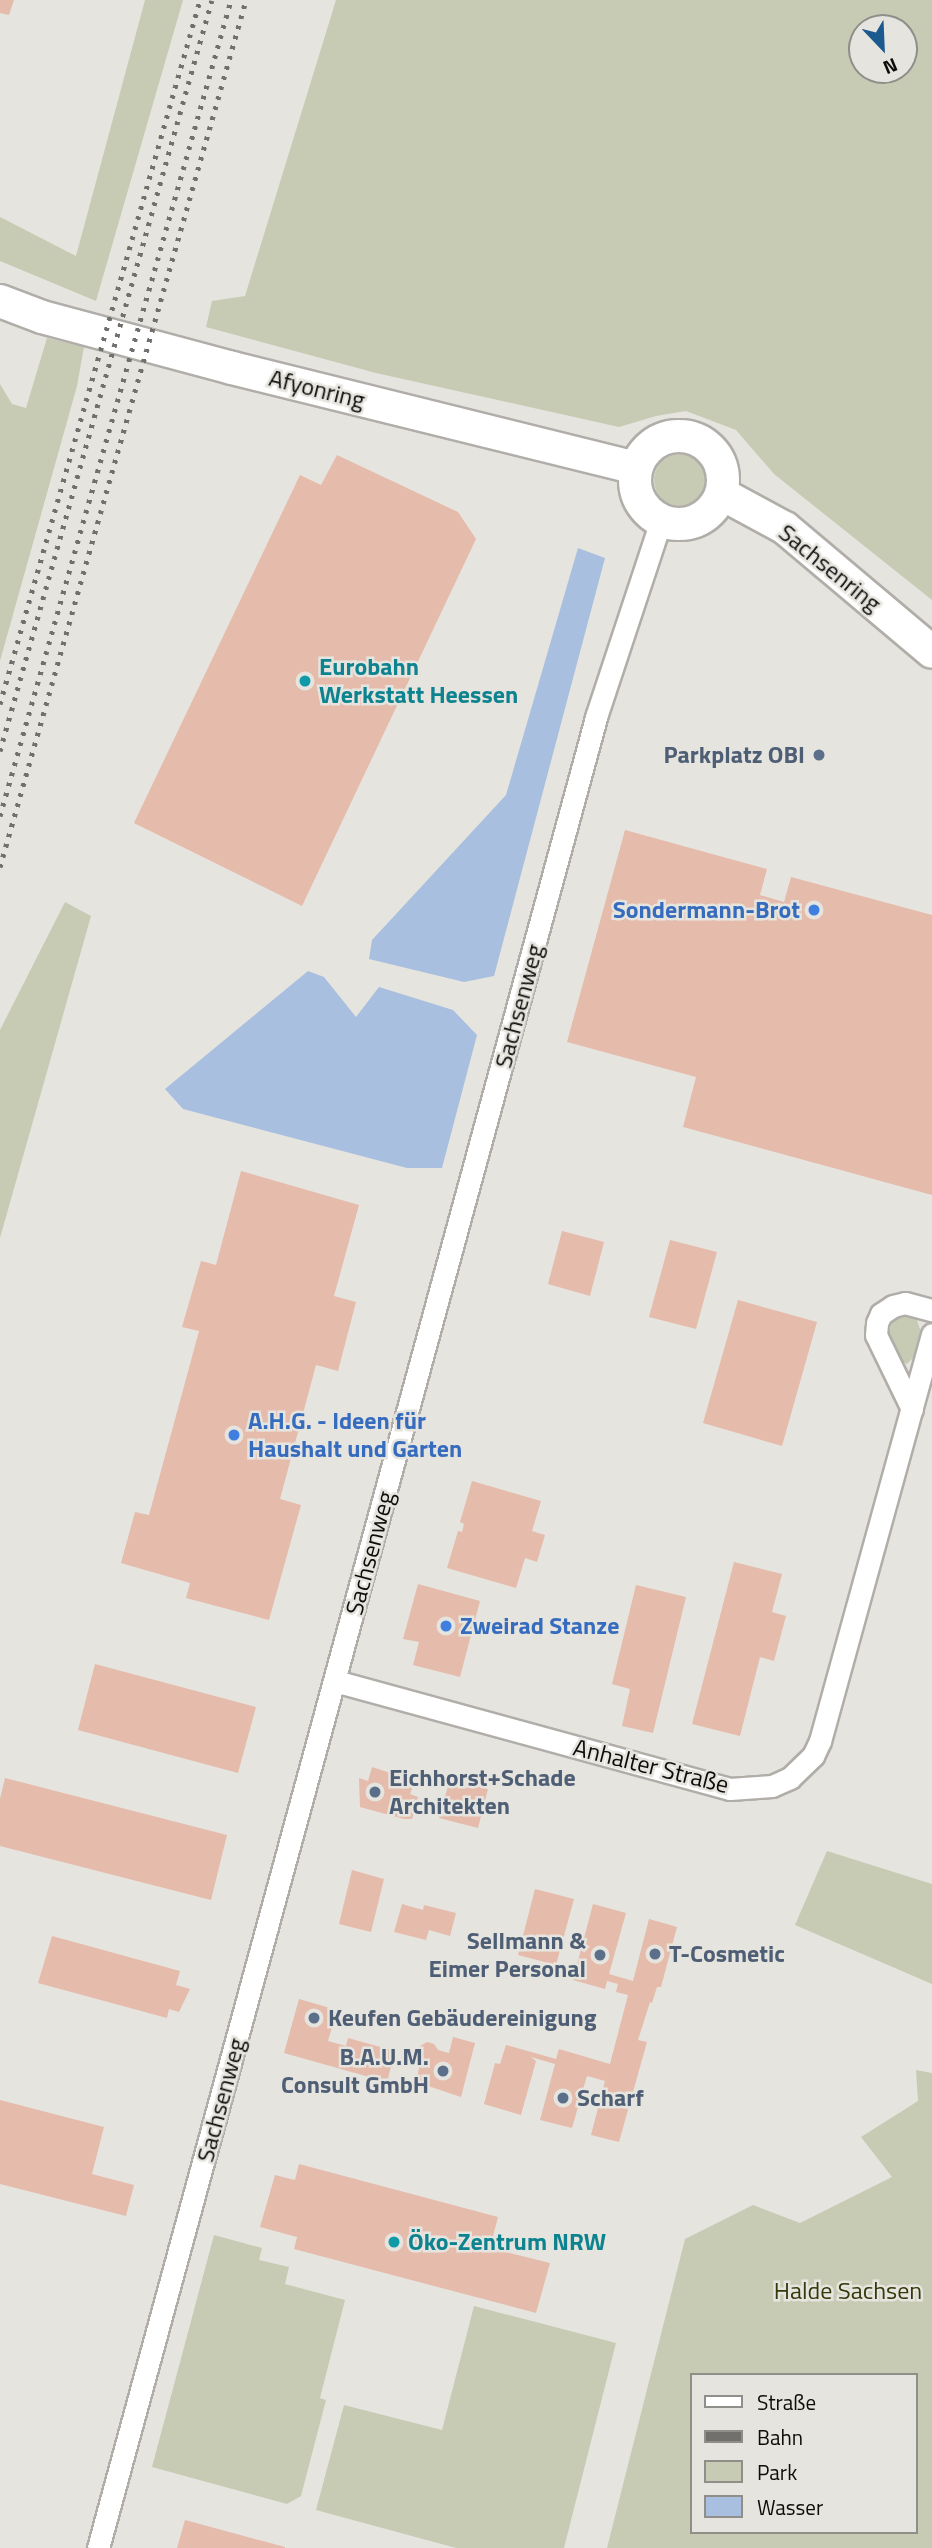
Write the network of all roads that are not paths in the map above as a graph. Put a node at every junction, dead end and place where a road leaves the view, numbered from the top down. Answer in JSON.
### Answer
{"nodes":[{"id":1,"x":0,"y":301,"type":"edge"},
{"id":2,"x":636,"y":468,"type":"junction"},
{"id":3,"x":722,"y":494,"type":"junction"},
{"id":4,"x":661,"y":520,"type":"junction"},
{"id":5,"x":932,"y":652,"type":"edge"},
{"id":6,"x":932,"y":1310,"type":"edge"},
{"id":7,"x":932,"y":1334,"type":"edge"},
{"id":8,"x":912,"y":1409,"type":"junction"},
{"id":9,"x":335,"y":1681,"type":"junction"},
{"id":10,"x":98,"y":2548,"type":"edge"}],
"edges":[{"from":1,"to":2,"type":"street","name":"Afyonring"},
{"from":2,"to":3,"type":"street"},
{"from":2,"to":4,"type":"street"},
{"from":3,"to":4,"type":"street"},
{"from":3,"to":5,"type":"street","name":"Sachsenring"},
{"from":4,"to":9,"type":"street","name":"Sachsenweg"},
{"from":6,"to":8,"type":"street"},
{"from":7,"to":8,"type":"street","name":"Anhalter Straße"},
{"from":8,"to":9,"type":"street","name":"Anhalter Straße"},
{"from":9,"to":10,"type":"street","name":"Sachsenweg"}]}
